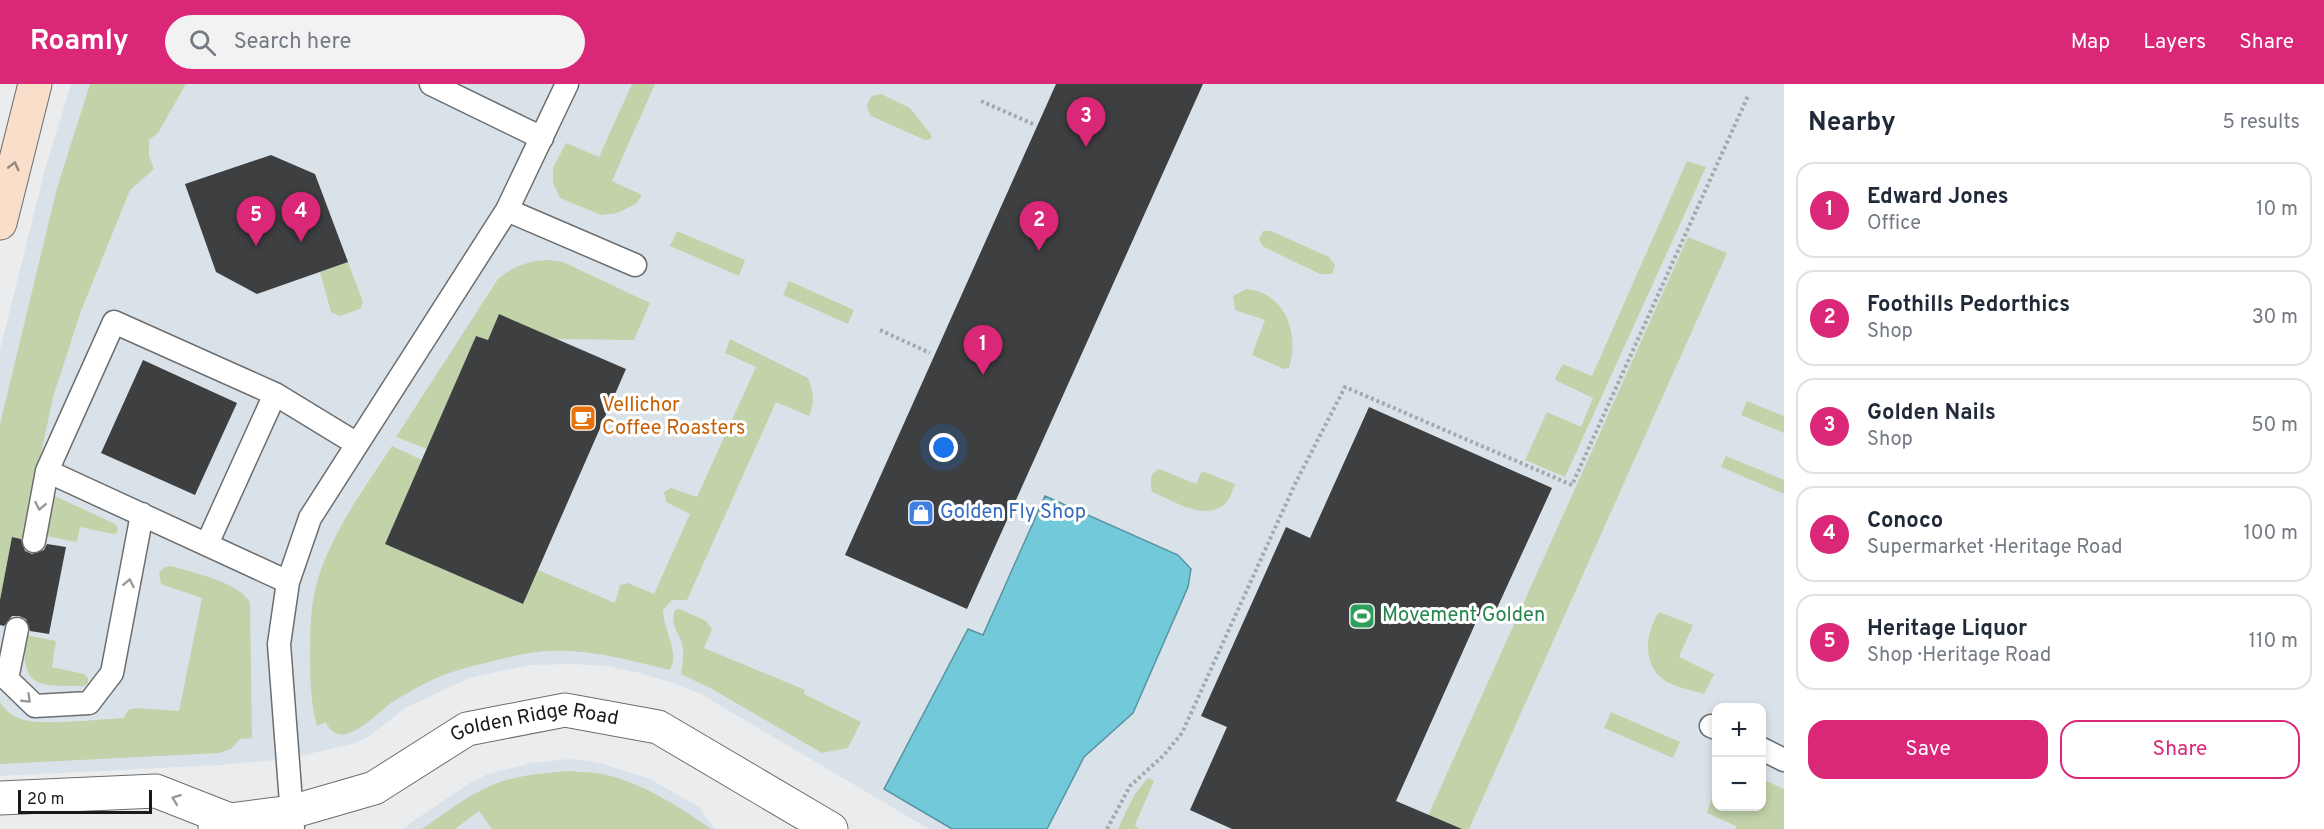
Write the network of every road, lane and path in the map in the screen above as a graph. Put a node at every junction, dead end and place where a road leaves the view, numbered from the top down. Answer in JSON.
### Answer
{"nodes":[{"id":1,"x":35,"y":84,"type":"edge"},
{"id":2,"x":431,"y":84,"type":"edge"},
{"id":3,"x":567,"y":84,"type":"edge"},
{"id":4,"x":1748,"y":96,"type":"dead end"},
{"id":5,"x":981,"y":101,"type":"dead end"},
{"id":6,"x":1033,"y":124,"type":"dead end"},
{"id":7,"x":542,"y":138,"type":"junction"},
{"id":8,"x":507,"y":210,"type":"junction"},
{"id":9,"x":0,"y":223,"type":"edge"},
{"id":10,"x":635,"y":265,"type":"dead end"},
{"id":11,"x":880,"y":330,"type":"dead end"},
{"id":12,"x":930,"y":352,"type":"dead end"},
{"id":13,"x":275,"y":394,"type":"junction"},
{"id":14,"x":357,"y":444,"type":"junction"},
{"id":15,"x":47,"y":471,"type":"junction"},
{"id":16,"x":142,"y":514,"type":"junction"},
{"id":17,"x":34,"y":542,"type":"dead end"},
{"id":18,"x":207,"y":544,"type":"junction"},
{"id":19,"x":288,"y":582,"type":"junction"},
{"id":20,"x":17,"y":628,"type":"dead end"},
{"id":21,"x":1766,"y":751,"type":"edge"},
{"id":22,"x":1784,"y":759,"type":"edge"},
{"id":23,"x":0,"y":798,"type":"edge"},
{"id":24,"x":793,"y":820,"type":"edge"},
{"id":25,"x":292,"y":821,"type":"edge"},
{"id":26,"x":222,"y":824,"type":"edge"},
{"id":27,"x":831,"y":829,"type":"edge"},
{"id":28,"x":1107,"y":829,"type":"edge"}],
"edges":[{"from":9,"to":1,"type":"main road","one_way":true},
{"from":2,"to":7,"type":"lane"},
{"from":3,"to":7,"type":"lane"},
{"from":4,"to":28,"type":"path"},
{"from":5,"to":6,"type":"path"},
{"from":7,"to":8,"type":"lane"},
{"from":8,"to":10,"type":"lane"},
{"from":8,"to":14,"type":"lane"},
{"from":11,"to":12,"type":"path"},
{"from":13,"to":14,"type":"lane"},
{"from":13,"to":15,"type":"lane"},
{"from":13,"to":18,"type":"lane"},
{"from":14,"to":19,"type":"lane"},
{"from":15,"to":16,"type":"lane"},
{"from":15,"to":17,"type":"lane","one_way":true},
{"from":16,"to":18,"type":"lane"},
{"from":20,"to":16,"type":"lane","one_way":true},
{"from":18,"to":19,"type":"lane"},
{"from":19,"to":25,"type":"lane"},
{"from":21,"to":22,"type":"lane"},
{"from":26,"to":23,"type":"street","name":"Golden Ridge Road","one_way":true},
{"from":24,"to":25,"type":"street","name":"Golden Ridge Road"},
{"from":24,"to":27,"type":"street","name":"Golden Ridge Road"},
{"from":25,"to":26,"type":"street","name":"Golden Ridge Road"}]}
